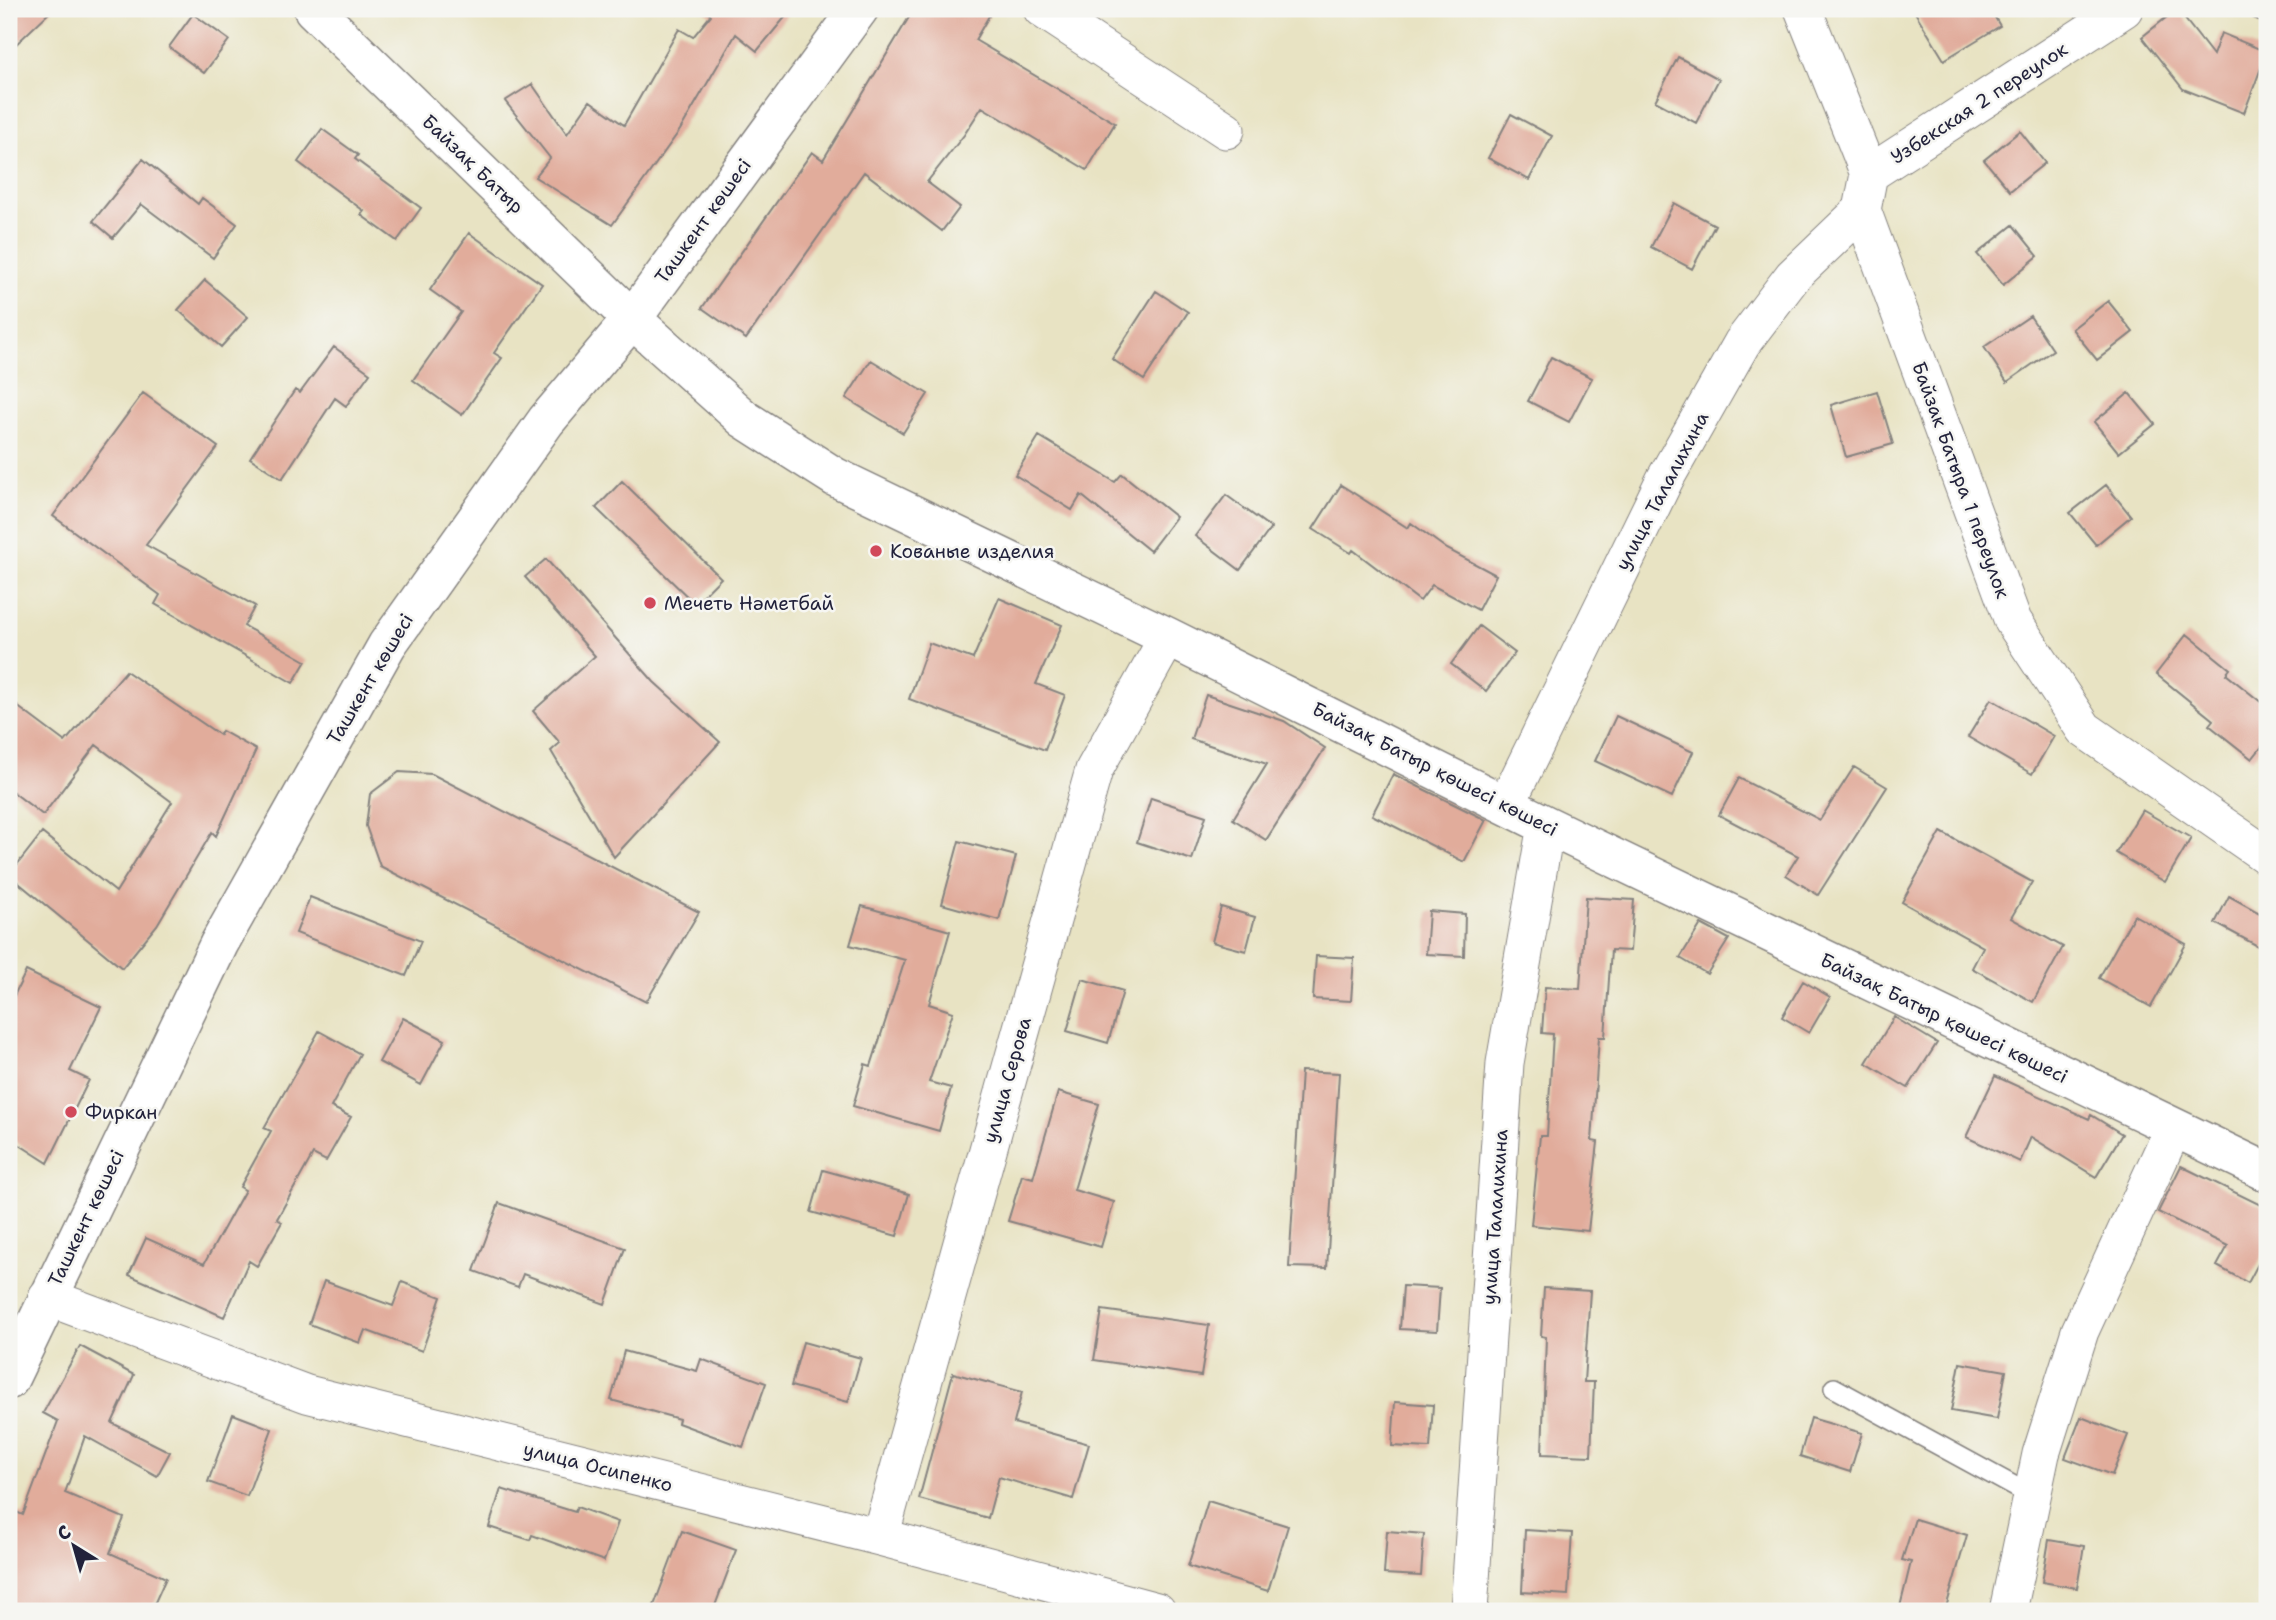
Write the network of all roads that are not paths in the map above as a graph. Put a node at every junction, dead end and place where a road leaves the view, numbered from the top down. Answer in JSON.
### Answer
{"nodes":[{"id":1,"x":313,"y":9,"type":"edge"},
{"id":2,"x":859,"y":9,"type":"edge"},
{"id":3,"x":1042,"y":9,"type":"edge"},
{"id":4,"x":1803,"y":9,"type":"edge"},
{"id":5,"x":2124,"y":9,"type":"edge"},
{"id":6,"x":2258,"y":9,"type":"edge"},
{"id":7,"x":2267,"y":13,"type":"edge"},
{"id":8,"x":1226,"y":130,"type":"dead end"},
{"id":9,"x":1869,"y":174,"type":"junction"},
{"id":10,"x":1862,"y":210,"type":"junction"},
{"id":11,"x":632,"y":319,"type":"junction"},
{"id":12,"x":1168,"y":637,"type":"junction"},
{"id":13,"x":1507,"y":803,"type":"junction"},
{"id":14,"x":1546,"y":825,"type":"junction"},
{"id":15,"x":2267,"y":856,"type":"edge"},
{"id":16,"x":2173,"y":1129,"type":"junction"},
{"id":17,"x":2267,"y":1172,"type":"edge"},
{"id":18,"x":47,"y":1297,"type":"junction"},
{"id":19,"x":9,"y":1380,"type":"edge"},
{"id":20,"x":1834,"y":1388,"type":"dead end"},
{"id":21,"x":2032,"y":1496,"type":"junction"},
{"id":22,"x":880,"y":1538,"type":"junction"},
{"id":23,"x":1157,"y":1611,"type":"edge"},
{"id":24,"x":1469,"y":1611,"type":"edge"},
{"id":25,"x":2008,"y":1611,"type":"edge"}],
"edges":[{"from":1,"to":11,"type":"main road","name":"Байзақ Батыр"},
{"from":2,"to":11,"type":"main road","name":"Ташкент көшесі"},
{"from":3,"to":8,"type":"street"},
{"from":4,"to":9,"type":"street"},
{"from":5,"to":9,"type":"street","name":"Узбекская 2 переулок"},
{"from":6,"to":7,"type":"lane"},
{"from":9,"to":10,"type":"street"},
{"from":10,"to":13,"type":"street","name":"улица Талалихина"},
{"from":10,"to":15,"type":"street","name":"Байзак Батыра 1 переулок"},
{"from":11,"to":12,"type":"main road","name":"Байзақ Батыр қөшесі көшесі"},
{"from":11,"to":18,"type":"main road","name":"Ташкент көшесі"},
{"from":12,"to":13,"type":"main road","name":"Байзақ Батыр қөшесі көшесі"},
{"from":12,"to":22,"type":"street","name":"улица Серова"},
{"from":13,"to":14,"type":"main road","name":"Байзақ Батыр қөшесі көшесі"},
{"from":14,"to":16,"type":"main road","name":"Байзақ Батыр қөшесі көшесі"},
{"from":14,"to":24,"type":"street","name":"улица Талалихина"},
{"from":16,"to":17,"type":"main road","name":"Байзақ Батыр қөшесі көшесі"},
{"from":16,"to":21,"type":"street"},
{"from":18,"to":19,"type":"main road","name":"Ташкент көшесі"},
{"from":18,"to":22,"type":"street","name":"улица Осипенко"},
{"from":20,"to":21,"type":"lane"},
{"from":21,"to":25,"type":"street"},
{"from":22,"to":23,"type":"street","name":"улица Осипенко"}]}
